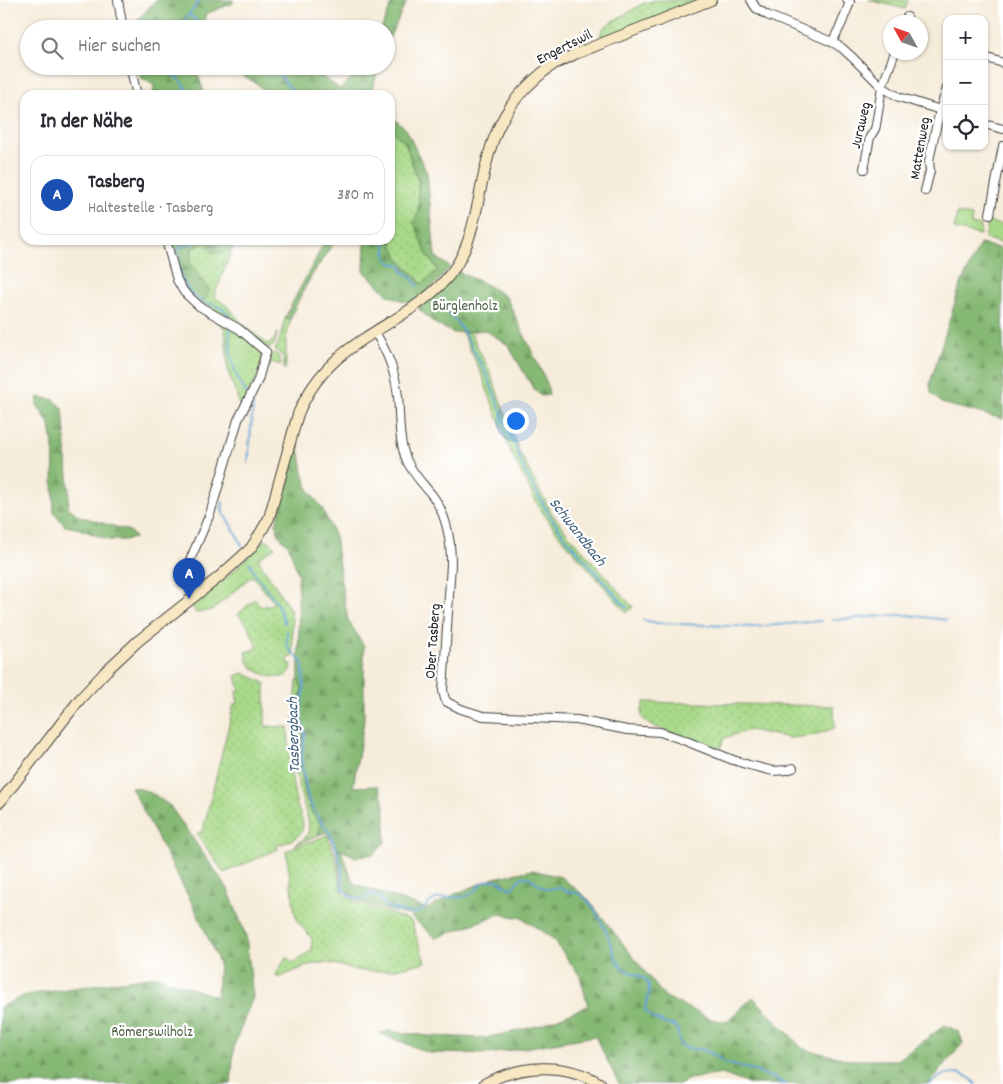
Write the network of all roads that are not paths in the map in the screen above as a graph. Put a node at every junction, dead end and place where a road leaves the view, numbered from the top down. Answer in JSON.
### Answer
{"nodes":[{"id":1,"x":118,"y":0,"type":"edge"},
{"id":2,"x":711,"y":0,"type":"edge"},
{"id":3,"x":751,"y":0,"type":"edge"},
{"id":4,"x":847,"y":0,"type":"edge"},
{"id":5,"x":121,"y":20,"type":"edge"},
{"id":6,"x":832,"y":42,"type":"junction"},
{"id":7,"x":988,"y":58,"type":"edge"},
{"id":8,"x":891,"y":60,"type":"edge"},
{"id":9,"x":1003,"y":63,"type":"edge"},
{"id":10,"x":132,"y":75,"type":"edge"},
{"id":11,"x":882,"y":87,"type":"junction"},
{"id":12,"x":136,"y":90,"type":"edge"},
{"id":13,"x":943,"y":111,"type":"edge"},
{"id":14,"x":988,"y":125,"type":"edge"},
{"id":15,"x":1003,"y":129,"type":"edge"},
{"id":16,"x":1003,"y":146,"type":"edge"},
{"id":17,"x":864,"y":168,"type":"dead end"},
{"id":18,"x":926,"y":192,"type":"dead end"},
{"id":19,"x":990,"y":214,"type":"dead end"},
{"id":20,"x":167,"y":245,"type":"edge"},
{"id":21,"x":375,"y":332,"type":"junction"},
{"id":22,"x":198,"y":593,"type":"junction"},
{"id":23,"x":793,"y":768,"type":"dead end"},
{"id":24,"x":0,"y":802,"type":"edge"},
{"id":25,"x":484,"y":1084,"type":"edge"},
{"id":26,"x":600,"y":1084,"type":"edge"}],
"edges":[{"from":1,"to":5,"type":"street"},
{"from":2,"to":21,"type":"main road","name":"Engertswil"},
{"from":3,"to":6,"type":"street"},
{"from":4,"to":6,"type":"street"},
{"from":6,"to":11,"type":"street"},
{"from":7,"to":9,"type":"street"},
{"from":8,"to":11,"type":"street","name":"Juraweg"},
{"from":10,"to":12,"type":"street"},
{"from":11,"to":13,"type":"street"},
{"from":11,"to":17,"type":"street","name":"Juraweg"},
{"from":13,"to":18,"type":"street","name":"Mattenweg"},
{"from":14,"to":15,"type":"street"},
{"from":16,"to":19,"type":"street"},
{"from":20,"to":22,"type":"street"},
{"from":21,"to":22,"type":"main road","name":"Engertswil"},
{"from":21,"to":23,"type":"street","name":"Ober Tasberg"},
{"from":22,"to":24,"type":"main road","name":"Engertswil"},
{"from":25,"to":26,"type":"main road"}]}
